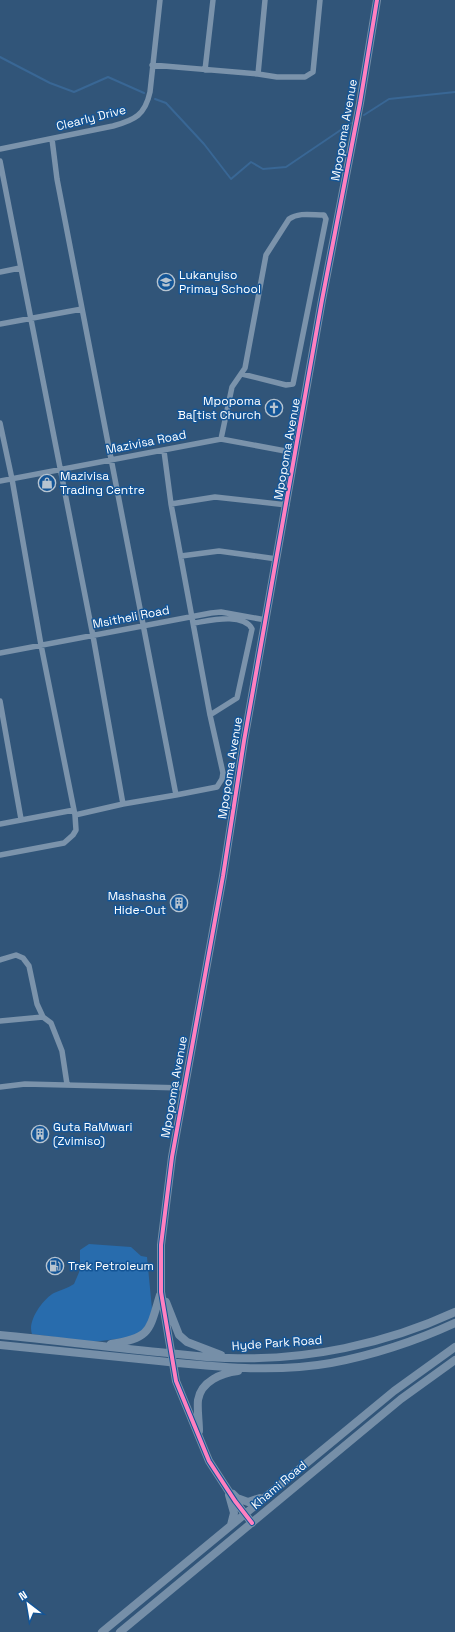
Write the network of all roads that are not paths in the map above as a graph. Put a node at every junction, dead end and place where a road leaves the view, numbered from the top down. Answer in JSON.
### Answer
{"nodes":[{"id":1,"x":160,"y":0,"type":"edge"},
{"id":2,"x":213,"y":0,"type":"edge"},
{"id":3,"x":265,"y":0,"type":"edge"},
{"id":4,"x":320,"y":0,"type":"edge"},
{"id":5,"x":377,"y":0,"type":"edge"},
{"id":6,"x":152,"y":65,"type":"junction"},
{"id":7,"x":205,"y":70,"type":"junction"},
{"id":8,"x":258,"y":74,"type":"junction"},
{"id":9,"x":52,"y":139,"type":"junction"},
{"id":10,"x":0,"y":149,"type":"edge"},
{"id":11,"x":0,"y":161,"type":"edge"},
{"id":12,"x":20,"y":268,"type":"junction"},
{"id":13,"x":0,"y":272,"type":"edge"},
{"id":14,"x":82,"y":309,"type":"junction"},
{"id":15,"x":31,"y":317,"type":"junction"},
{"id":16,"x":0,"y":324,"type":"edge"},
{"id":17,"x":242,"y":374,"type":"junction"},
{"id":18,"x":0,"y":423,"type":"edge"},
{"id":19,"x":221,"y":439,"type":"junction"},
{"id":20,"x":164,"y":451,"type":"junction"},
{"id":21,"x":296,"y":453,"type":"junction"},
{"id":22,"x":111,"y":460,"type":"junction"},
{"id":23,"x":60,"y":470,"type":"junction"},
{"id":24,"x":12,"y":479,"type":"junction"},
{"id":25,"x":0,"y":481,"type":"edge"},
{"id":26,"x":171,"y":504,"type":"junction"},
{"id":27,"x":287,"y":505,"type":"junction"},
{"id":28,"x":181,"y":556,"type":"junction"},
{"id":29,"x":277,"y":559,"type":"junction"},
{"id":30,"x":193,"y":616,"type":"junction"},
{"id":31,"x":266,"y":620,"type":"junction"},
{"id":32,"x":194,"y":623,"type":"junction"},
{"id":33,"x":143,"y":626,"type":"junction"},
{"id":34,"x":93,"y":636,"type":"junction"},
{"id":35,"x":41,"y":645,"type":"junction"},
{"id":36,"x":0,"y":653,"type":"edge"},
{"id":37,"x":0,"y":701,"type":"edge"},
{"id":38,"x":210,"y":715,"type":"junction"},
{"id":39,"x":176,"y":795,"type":"junction"},
{"id":40,"x":123,"y":804,"type":"junction"},
{"id":41,"x":74,"y":812,"type":"junction"},
{"id":42,"x":21,"y":819,"type":"junction"},
{"id":43,"x":0,"y":824,"type":"edge"},
{"id":44,"x":0,"y":855,"type":"edge"},
{"id":45,"x":0,"y":960,"type":"edge"},
{"id":46,"x":43,"y":1017,"type":"junction"},
{"id":47,"x":0,"y":1021,"type":"edge"},
{"id":48,"x":67,"y":1084,"type":"junction"},
{"id":49,"x":0,"y":1087,"type":"edge"},
{"id":50,"x":184,"y":1088,"type":"junction"},
{"id":51,"x":161,"y":1292,"type":"junction"},
{"id":52,"x":455,"y":1312,"type":"edge"},
{"id":53,"x":455,"y":1323,"type":"edge"},
{"id":54,"x":0,"y":1335,"type":"edge"},
{"id":55,"x":0,"y":1345,"type":"edge"},
{"id":56,"x":97,"y":1346,"type":"junction"},
{"id":57,"x":455,"y":1347,"type":"edge"},
{"id":58,"x":170,"y":1353,"type":"junction"},
{"id":59,"x":228,"y":1358,"type":"junction"},
{"id":60,"x":455,"y":1360,"type":"edge"},
{"id":61,"x":172,"y":1362,"type":"junction"},
{"id":62,"x":263,"y":1368,"type":"junction"},
{"id":63,"x":199,"y":1437,"type":"junction"},
{"id":64,"x":226,"y":1486,"type":"junction"},
{"id":65,"x":268,"y":1494,"type":"junction"},
{"id":66,"x":245,"y":1514,"type":"junction"},
{"id":67,"x":252,"y":1523,"type":"junction"},
{"id":68,"x":231,"y":1525,"type":"junction"},
{"id":69,"x":102,"y":1632,"type":"edge"},
{"id":70,"x":120,"y":1632,"type":"edge"}],
"edges":[{"from":1,"to":6,"type":"street","name":"Clearly Drive"},
{"from":2,"to":7,"type":"street"},
{"from":3,"to":8,"type":"street"},
{"from":4,"to":8,"type":"street"},
{"from":5,"to":21,"type":"street","name":"Mpopoma Avenue"},
{"from":6,"to":7,"type":"street"},
{"from":6,"to":9,"type":"street","name":"Clearly Drive"},
{"from":7,"to":8,"type":"street"},
{"from":9,"to":10,"type":"street","name":"Clearly Drive"},
{"from":9,"to":14,"type":"street"},
{"from":11,"to":12,"type":"street"},
{"from":12,"to":13,"type":"street"},
{"from":12,"to":15,"type":"street"},
{"from":14,"to":15,"type":"street"},
{"from":14,"to":22,"type":"street"},
{"from":15,"to":16,"type":"street"},
{"from":15,"to":23,"type":"street"},
{"from":17,"to":17,"type":"street"},
{"from":17,"to":19,"type":"street"},
{"from":18,"to":24,"type":"street"},
{"from":19,"to":20,"type":"street","name":"Mazivisa Road"},
{"from":19,"to":21,"type":"street","name":"Mazivisa Road"},
{"from":20,"to":22,"type":"street","name":"Mazivisa Road"},
{"from":20,"to":26,"type":"street"},
{"from":21,"to":27,"type":"street","name":"Mpopoma Avenue"},
{"from":22,"to":23,"type":"street","name":"Mazivisa Road"},
{"from":22,"to":33,"type":"street"},
{"from":23,"to":24,"type":"street","name":"Mazivisa Road"},
{"from":23,"to":34,"type":"street"},
{"from":24,"to":25,"type":"street","name":"Mazivisa Road"},
{"from":24,"to":35,"type":"street"},
{"from":26,"to":27,"type":"street"},
{"from":26,"to":28,"type":"street"},
{"from":27,"to":29,"type":"street","name":"Mpopoma Avenue"},
{"from":28,"to":29,"type":"street"},
{"from":28,"to":30,"type":"street"},
{"from":29,"to":31,"type":"street","name":"Mpopoma Avenue"},
{"from":30,"to":31,"type":"street","name":"Msitheli Road"},
{"from":30,"to":32,"type":"street"},
{"from":30,"to":33,"type":"street","name":"Msitheli Road"},
{"from":31,"to":50,"type":"street","name":"Mpopoma Avenue"},
{"from":32,"to":38,"type":"street"},
{"from":32,"to":38,"type":"street"},
{"from":33,"to":34,"type":"street","name":"Msitheli Road"},
{"from":33,"to":39,"type":"street"},
{"from":34,"to":35,"type":"street","name":"Msitheli Road"},
{"from":34,"to":40,"type":"street"},
{"from":35,"to":36,"type":"street","name":"Msitheli Road"},
{"from":35,"to":41,"type":"street"},
{"from":37,"to":42,"type":"street"},
{"from":38,"to":39,"type":"street"},
{"from":39,"to":40,"type":"street"},
{"from":40,"to":41,"type":"street"},
{"from":41,"to":42,"type":"street"},
{"from":41,"to":44,"type":"street"},
{"from":42,"to":43,"type":"street"},
{"from":45,"to":46,"type":"street"},
{"from":46,"to":47,"type":"street"},
{"from":46,"to":48,"type":"street"},
{"from":48,"to":49,"type":"street"},
{"from":48,"to":50,"type":"street"},
{"from":50,"to":51,"type":"street","name":"Mpopoma Avenue"},
{"from":51,"to":56,"type":"street"},
{"from":51,"to":58,"type":"street","name":"Mpopoma Avenue"},
{"from":51,"to":59,"type":"street"},
{"from":52,"to":59,"type":"street","name":"Hyde Park Road"},
{"from":53,"to":62,"type":"street","name":"Hyde Park Road"},
{"from":54,"to":56,"type":"street","name":"Hyde Park Road"},
{"from":55,"to":61,"type":"street","name":"Hyde Park Road"},
{"from":56,"to":58,"type":"street","name":"Hyde Park Road"},
{"from":57,"to":65,"type":"street"},
{"from":58,"to":59,"type":"street","name":"Hyde Park Road"},
{"from":58,"to":61,"type":"street","name":"Mpopoma Avenue"},
{"from":60,"to":67,"type":"street","name":"Khami Road"},
{"from":61,"to":62,"type":"street","name":"Hyde Park Road"},
{"from":61,"to":63,"type":"street","name":"Mpopoma Avenue"},
{"from":62,"to":63,"type":"street"},
{"from":63,"to":64,"type":"street","name":"Mpopoma Avenue"},
{"from":64,"to":65,"type":"street"},
{"from":64,"to":66,"type":"street","name":"Mpopoma Avenue"},
{"from":64,"to":68,"type":"street"},
{"from":65,"to":66,"type":"street","name":"Khami Road"},
{"from":66,"to":67,"type":"street","name":"Mpopoma Avenue"},
{"from":66,"to":68,"type":"street","name":"Khami Road"},
{"from":67,"to":70,"type":"street","name":"Khami Road"},
{"from":68,"to":69,"type":"street","name":"Khami Road"}]}
